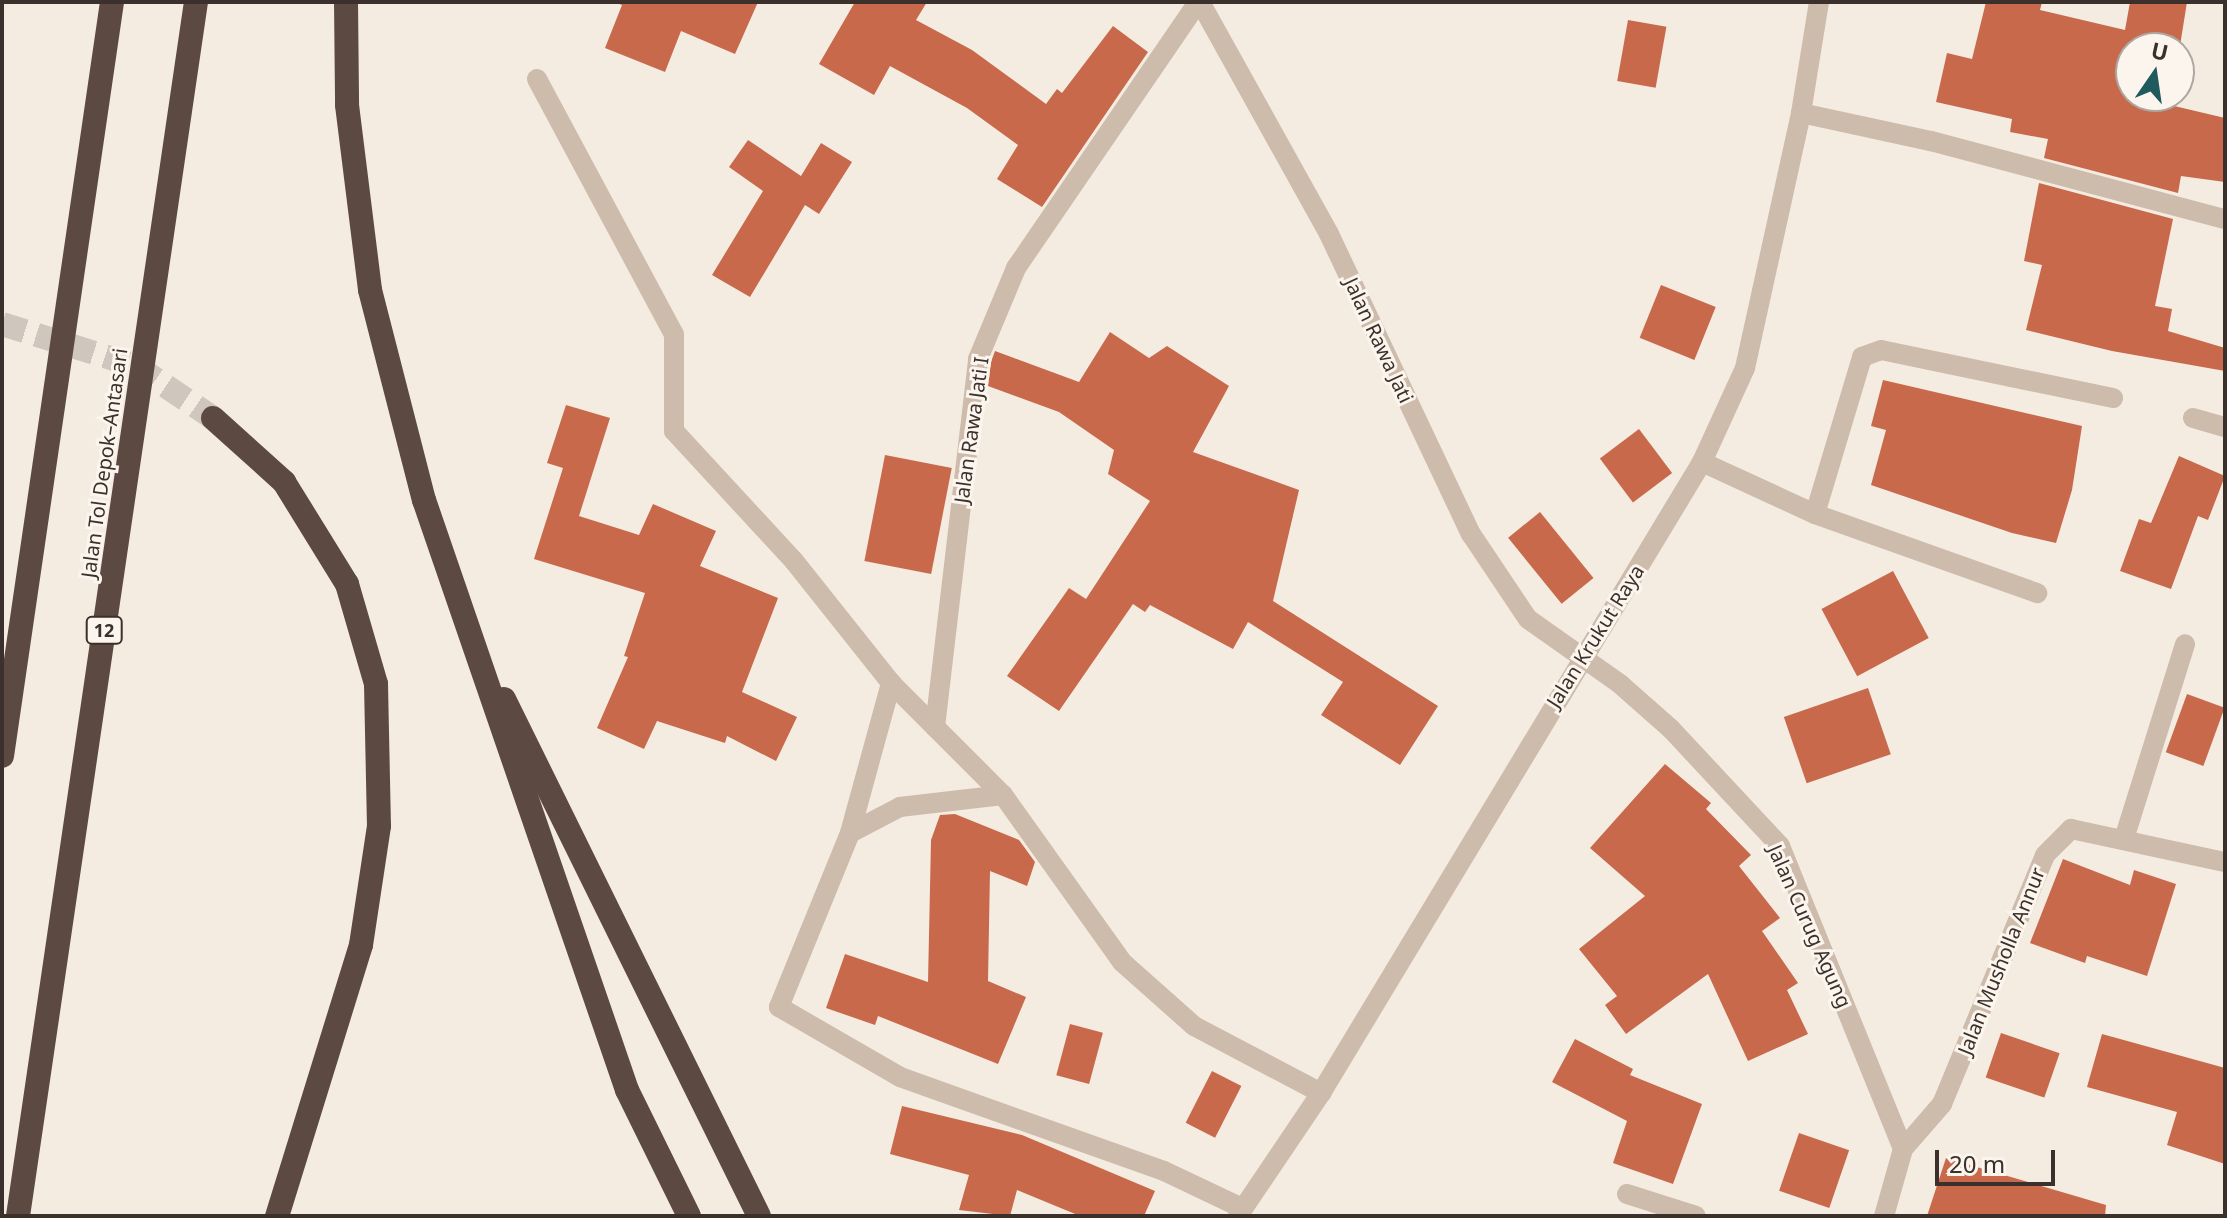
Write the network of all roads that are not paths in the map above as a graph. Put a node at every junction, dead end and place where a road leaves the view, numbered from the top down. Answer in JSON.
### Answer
{"nodes":[{"id":1,"x":112,"y":2,"type":"edge"},
{"id":2,"x":196,"y":2,"type":"edge"},
{"id":3,"x":346,"y":2,"type":"edge"},
{"id":4,"x":1199,"y":2,"type":"edge"},
{"id":5,"x":1819,"y":2,"type":"edge"},
{"id":6,"x":537,"y":79,"type":"dead end"},
{"id":7,"x":1801,"y":113,"type":"junction"},
{"id":8,"x":2225,"y":219,"type":"edge"},
{"id":9,"x":2113,"y":398,"type":"dead end"},
{"id":10,"x":213,"y":418,"type":"tunnel mouth"},
{"id":11,"x":2193,"y":418,"type":"dead end"},
{"id":12,"x":2225,"y":427,"type":"edge"},
{"id":13,"x":1702,"y":462,"type":"junction"},
{"id":14,"x":1815,"y":514,"type":"junction"},
{"id":15,"x":2037,"y":593,"type":"dead end"},
{"id":16,"x":457,"y":604,"type":"junction"},
{"id":17,"x":2185,"y":644,"type":"dead end"},
{"id":18,"x":1581,"y":659,"type":"junction"},
{"id":19,"x":891,"y":683,"type":"junction"},
{"id":20,"x":935,"y":727,"type":"junction"},
{"id":21,"x":2,"y":756,"type":"edge"},
{"id":22,"x":1003,"y":795,"type":"junction"},
{"id":23,"x":850,"y":833,"type":"junction"},
{"id":24,"x":2124,"y":839,"type":"junction"},
{"id":25,"x":2225,"y":862,"type":"edge"},
{"id":26,"x":1321,"y":1093,"type":"junction"},
{"id":27,"x":1903,"y":1149,"type":"junction"},
{"id":28,"x":1627,"y":1194,"type":"dead end"},
{"id":29,"x":1240,"y":1212,"type":"edge"},
{"id":30,"x":18,"y":1216,"type":"edge"},
{"id":31,"x":277,"y":1216,"type":"edge"},
{"id":32,"x":689,"y":1216,"type":"edge"},
{"id":33,"x":759,"y":1216,"type":"edge"},
{"id":34,"x":1696,"y":1216,"type":"edge"},
{"id":35,"x":1884,"y":1216,"type":"edge"}],
"edges":[{"from":1,"to":21,"type":"highway"},
{"from":2,"to":30,"type":"highway","name":"Jalan Tol Depok–Antasari","number":"12"},
{"from":3,"to":16,"type":"highway"},
{"from":4,"to":18,"type":"street","name":"Jalan Rawa Jati"},
{"from":4,"to":20,"type":"street","name":"Jalan Rawa Jati I"},
{"from":5,"to":7,"type":"street","name":"Jalan Krukut Raya"},
{"from":6,"to":19,"type":"street"},
{"from":7,"to":8,"type":"street"},
{"from":7,"to":13,"type":"street","name":"Jalan Krukut Raya"},
{"from":9,"to":14,"type":"street"},
{"from":10,"to":31,"type":"highway"},
{"from":11,"to":12,"type":"street"},
{"from":13,"to":14,"type":"street"},
{"from":13,"to":18,"type":"street","name":"Jalan Krukut Raya"},
{"from":14,"to":15,"type":"street"},
{"from":16,"to":32,"type":"highway"},
{"from":16,"to":33,"type":"highway"},
{"from":17,"to":24,"type":"street"},
{"from":18,"to":26,"type":"street","name":"Jalan Krukut Raya"},
{"from":18,"to":27,"type":"street","name":"Jalan Curug Agung"},
{"from":19,"to":20,"type":"street"},
{"from":19,"to":23,"type":"street"},
{"from":20,"to":22,"type":"street"},
{"from":22,"to":23,"type":"street"},
{"from":22,"to":26,"type":"street"},
{"from":23,"to":29,"type":"street"},
{"from":24,"to":25,"type":"street","name":"Jalan Musholla Annur"},
{"from":24,"to":27,"type":"street","name":"Jalan Musholla Annur"},
{"from":26,"to":29,"type":"street","name":"Jalan Krukut Raya"},
{"from":27,"to":35,"type":"street"},
{"from":28,"to":34,"type":"street"}]}
